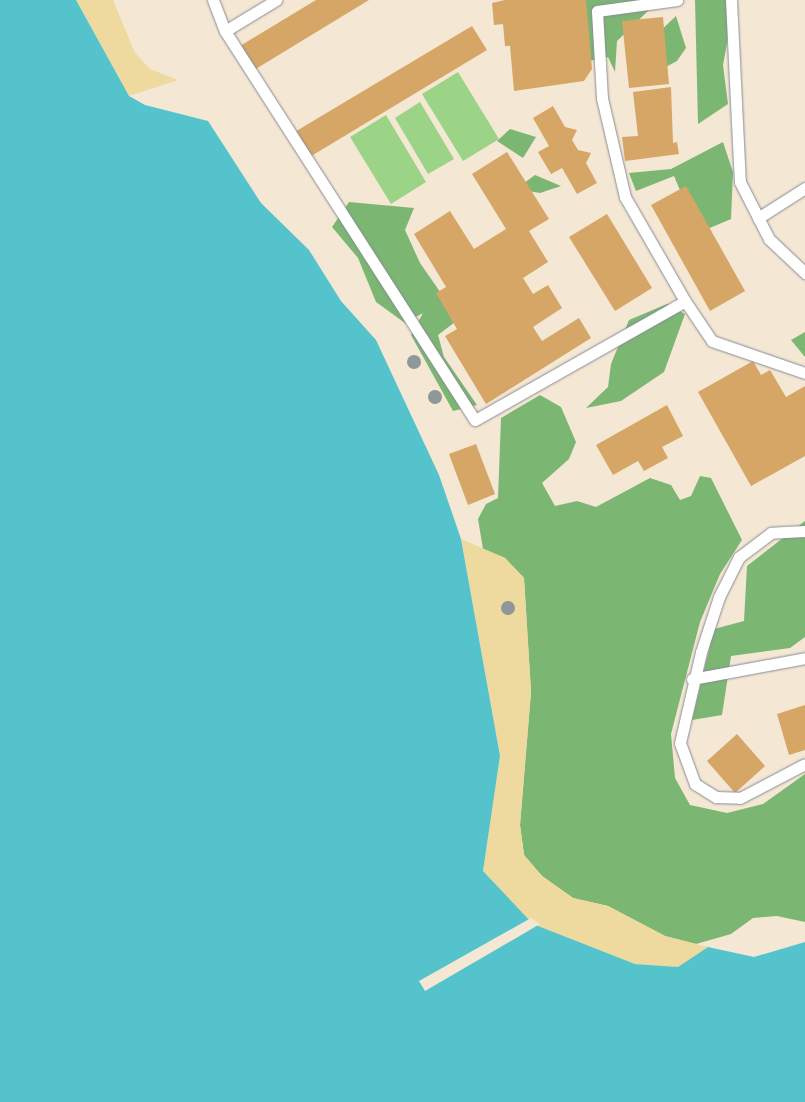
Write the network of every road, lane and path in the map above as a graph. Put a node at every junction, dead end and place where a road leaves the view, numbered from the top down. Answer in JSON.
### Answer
{"nodes":[{"id":1,"x":213,"y":0,"type":"edge"},
{"id":2,"x":276,"y":0,"type":"edge"},
{"id":3,"x":677,"y":0,"type":"edge"},
{"id":4,"x":731,"y":0,"type":"edge"},
{"id":5,"x":225,"y":31,"type":"junction"},
{"id":6,"x":805,"y":188,"type":"edge"},
{"id":7,"x":758,"y":218,"type":"junction"},
{"id":8,"x":805,"y":273,"type":"edge"},
{"id":9,"x":685,"y":301,"type":"junction"},
{"id":10,"x":805,"y":374,"type":"edge"},
{"id":11,"x":805,"y":531,"type":"edge"},
{"id":12,"x":805,"y":658,"type":"edge"},
{"id":13,"x":692,"y":679,"type":"junction"},
{"id":14,"x":805,"y":764,"type":"edge"}],
"edges":[{"from":1,"to":5,"type":"lane"},
{"from":2,"to":5,"type":"lane"},
{"from":3,"to":9,"type":"lane"},
{"from":4,"to":7,"type":"lane"},
{"from":5,"to":9,"type":"lane"},
{"from":6,"to":7,"type":"lane"},
{"from":7,"to":8,"type":"lane"},
{"from":9,"to":10,"type":"lane"},
{"from":11,"to":13,"type":"lane"},
{"from":12,"to":13,"type":"lane"},
{"from":13,"to":14,"type":"lane"}]}
